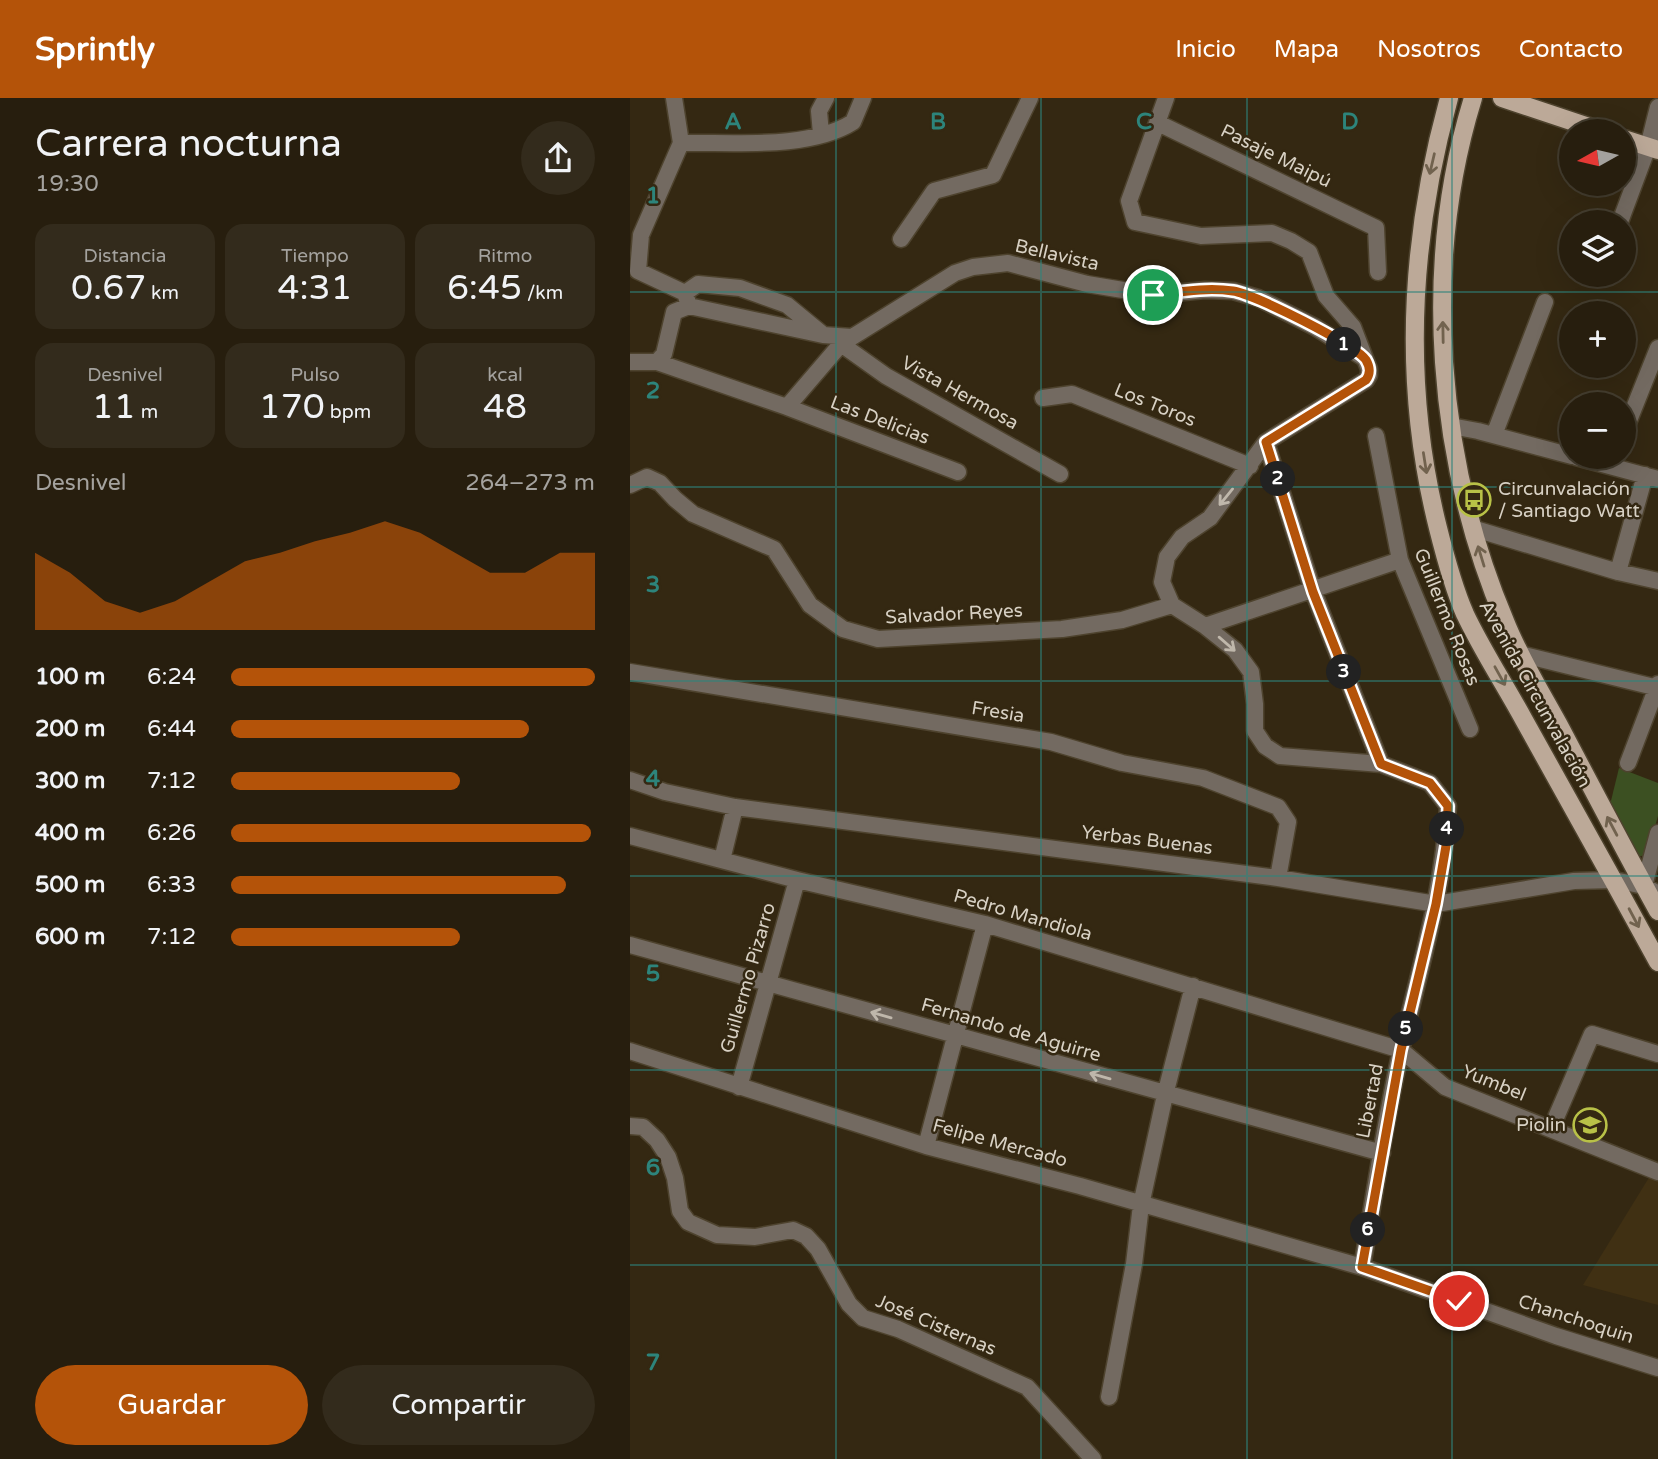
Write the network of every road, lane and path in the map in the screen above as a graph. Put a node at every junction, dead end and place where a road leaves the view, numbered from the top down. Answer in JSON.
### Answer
{"nodes":[{"id":1,"x":674,"y":98,"type":"edge"},
{"id":2,"x":826,"y":98,"type":"edge"},
{"id":3,"x":863,"y":98,"type":"edge"},
{"id":4,"x":1030,"y":98,"type":"edge"},
{"id":5,"x":1166,"y":98,"type":"edge"},
{"id":6,"x":1450,"y":98,"type":"edge"},
{"id":7,"x":1473,"y":98,"type":"edge"},
{"id":8,"x":1502,"y":98,"type":"edge"},
{"id":9,"x":1658,"y":107,"type":"edge"},
{"id":10,"x":1565,"y":119,"type":"edge"},
{"id":11,"x":1158,"y":123,"type":"junction"},
{"id":12,"x":821,"y":134,"type":"junction"},
{"id":13,"x":681,"y":143,"type":"junction"},
{"id":14,"x":1636,"y":143,"type":"edge"},
{"id":15,"x":1653,"y":148,"type":"edge"},
{"id":16,"x":1625,"y":210,"type":"edge"},
{"id":17,"x":901,"y":239,"type":"dead end"},
{"id":18,"x":634,"y":271,"type":"edge"},
{"id":19,"x":1378,"y":272,"type":"dead end"},
{"id":20,"x":682,"y":295,"type":"junction"},
{"id":21,"x":1545,"y":302,"type":"dead end"},
{"id":22,"x":823,"y":335,"type":"junction"},
{"id":23,"x":847,"y":341,"type":"junction"},
{"id":24,"x":1658,"y":348,"type":"edge"},
{"id":25,"x":1364,"y":358,"type":"junction"},
{"id":26,"x":630,"y":362,"type":"edge"},
{"id":27,"x":657,"y":362,"type":"junction"},
{"id":28,"x":1043,"y":398,"type":"dead end"},
{"id":29,"x":1636,"y":403,"type":"edge"},
{"id":30,"x":787,"y":407,"type":"junction"},
{"id":31,"x":1418,"y":411,"type":"junction"},
{"id":32,"x":1451,"y":426,"type":"junction"},
{"id":33,"x":1494,"y":435,"type":"junction"},
{"id":34,"x":1376,"y":436,"type":"dead end"},
{"id":35,"x":1266,"y":442,"type":"junction"},
{"id":36,"x":1559,"y":452,"type":"edge"},
{"id":37,"x":1250,"y":466,"type":"junction"},
{"id":38,"x":1632,"y":469,"type":"edge"},
{"id":39,"x":958,"y":472,"type":"dead end"},
{"id":40,"x":1060,"y":474,"type":"dead end"},
{"id":41,"x":1652,"y":477,"type":"edge"},
{"id":42,"x":630,"y":485,"type":"edge"},
{"id":43,"x":1472,"y":528,"type":"junction"},
{"id":44,"x":1399,"y":561,"type":"junction"},
{"id":45,"x":1618,"y":572,"type":"junction"},
{"id":46,"x":1658,"y":581,"type":"edge"},
{"id":47,"x":1313,"y":592,"type":"junction"},
{"id":48,"x":1172,"y":605,"type":"junction"},
{"id":49,"x":1205,"y":626,"type":"junction"},
{"id":50,"x":1520,"y":654,"type":"junction"},
{"id":51,"x":630,"y":672,"type":"edge"},
{"id":52,"x":1658,"y":687,"type":"edge"},
{"id":53,"x":1470,"y":729,"type":"dead end"},
{"id":54,"x":1629,"y":763,"type":"dead end"},
{"id":55,"x":1381,"y":764,"type":"junction"},
{"id":56,"x":630,"y":780,"type":"edge"},
{"id":57,"x":735,"y":807,"type":"junction"},
{"id":58,"x":1658,"y":833,"type":"edge"},
{"id":59,"x":630,"y":836,"type":"edge"},
{"id":60,"x":722,"y":860,"type":"junction"},
{"id":61,"x":1278,"y":878,"type":"junction"},
{"id":62,"x":797,"y":880,"type":"junction"},
{"id":63,"x":1614,"y":880,"type":"junction"},
{"id":64,"x":1651,"y":890,"type":"edge"},
{"id":65,"x":1436,"y":904,"type":"junction"},
{"id":66,"x":1658,"y":911,"type":"edge"},
{"id":67,"x":985,"y":924,"type":"junction"},
{"id":68,"x":630,"y":945,"type":"edge"},
{"id":69,"x":1658,"y":962,"type":"edge"},
{"id":70,"x":769,"y":984,"type":"junction"},
{"id":71,"x":1194,"y":986,"type":"junction"},
{"id":72,"x":956,"y":1036,"type":"junction"},
{"id":73,"x":1401,"y":1050,"type":"junction"},
{"id":74,"x":630,"y":1051,"type":"edge"},
{"id":75,"x":1658,"y":1054,"type":"edge"},
{"id":76,"x":739,"y":1087,"type":"junction"},
{"id":77,"x":1166,"y":1095,"type":"junction"},
{"id":78,"x":630,"y":1126,"type":"edge"},
{"id":79,"x":1551,"y":1129,"type":"junction"},
{"id":80,"x":926,"y":1146,"type":"junction"},
{"id":81,"x":1382,"y":1153,"type":"junction"},
{"id":82,"x":1658,"y":1172,"type":"edge"},
{"id":83,"x":1141,"y":1205,"type":"junction"},
{"id":84,"x":1362,"y":1267,"type":"junction"},
{"id":85,"x":1658,"y":1368,"type":"edge"},
{"id":86,"x":1109,"y":1397,"type":"dead end"},
{"id":87,"x":1093,"y":1459,"type":"edge"}],
"edges":[{"from":1,"to":13,"type":"street"},
{"from":2,"to":12,"type":"street"},
{"from":3,"to":12,"type":"street"},
{"from":4,"to":17,"type":"street"},
{"from":5,"to":11,"type":"street"},
{"from":6,"to":31,"type":"main road","name":"Avenida Circunvalación","one_way":true},
{"from":32,"to":7,"type":"main road","name":"Avenida Circunvalación","one_way":true},
{"from":8,"to":10,"type":"main road"},
{"from":9,"to":15,"type":"street"},
{"from":11,"to":19,"type":"street","name":"Pasaje Maipú"},
{"from":11,"to":25,"type":"street"},
{"from":12,"to":13,"type":"street"},
{"from":13,"to":18,"type":"street"},
{"from":14,"to":15,"type":"main road"},
{"from":15,"to":16,"type":"street"},
{"from":18,"to":20,"type":"street"},
{"from":20,"to":22,"type":"street"},
{"from":20,"to":22,"type":"street"},
{"from":20,"to":27,"type":"street"},
{"from":21,"to":33,"type":"street"},
{"from":22,"to":23,"type":"street"},
{"from":23,"to":25,"type":"street","name":"Bellavista"},
{"from":23,"to":30,"type":"street","name":"Las Delicias"},
{"from":23,"to":40,"type":"street","name":"Vista Hermosa"},
{"from":24,"to":29,"type":"street"},
{"from":25,"to":35,"type":"street"},
{"from":26,"to":27,"type":"street","name":"Las Delicias"},
{"from":27,"to":30,"type":"street","name":"Las Delicias"},
{"from":28,"to":37,"type":"street","name":"Los Toros"},
{"from":30,"to":39,"type":"street","name":"Las Delicias"},
{"from":31,"to":32,"type":"main road"},
{"from":31,"to":63,"type":"main road","name":"Avenida Circunvalación","one_way":true},
{"from":32,"to":33,"type":"street"},
{"from":32,"to":43,"type":"main road","name":"Avenida Circunvalación"},
{"from":33,"to":36,"type":"street"},
{"from":34,"to":44,"type":"street","name":"Guillermo Rosas"},
{"from":35,"to":37,"type":"street"},
{"from":35,"to":47,"type":"street"},
{"from":37,"to":48,"type":"street","one_way":true},
{"from":38,"to":41,"type":"street"},
{"from":41,"to":45,"type":"street"},
{"from":42,"to":48,"type":"street","name":"Salvador Reyes"},
{"from":43,"to":45,"type":"street"},
{"from":50,"to":43,"type":"main road","name":"Avenida Circunvalación","one_way":true},
{"from":44,"to":47,"type":"street"},
{"from":44,"to":53,"type":"street","name":"Guillermo Rosas"},
{"from":45,"to":46,"type":"street"},
{"from":47,"to":49,"type":"street"},
{"from":47,"to":55,"type":"street"},
{"from":48,"to":49,"type":"street"},
{"from":49,"to":55,"type":"street","one_way":true},
{"from":50,"to":52,"type":"street"},
{"from":64,"to":50,"type":"main road","name":"Avenida Circunvalación","one_way":true},
{"from":51,"to":61,"type":"street","name":"Fresia"},
{"from":52,"to":54,"type":"street"},
{"from":55,"to":65,"type":"street"},
{"from":56,"to":57,"type":"street","name":"Yerbas Buenas"},
{"from":57,"to":60,"type":"street"},
{"from":57,"to":61,"type":"street","name":"Yerbas Buenas"},
{"from":58,"to":64,"type":"street"},
{"from":59,"to":60,"type":"street","name":"Pedro Mandiola"},
{"from":60,"to":62,"type":"street","name":"Pedro Mandiola"},
{"from":61,"to":65,"type":"street","name":"Yerbas Buenas"},
{"from":62,"to":67,"type":"street","name":"Pedro Mandiola"},
{"from":62,"to":70,"type":"street","name":"Guillermo Pizarro"},
{"from":63,"to":64,"type":"street","name":"Yerbas Buenas"},
{"from":63,"to":65,"type":"street","name":"Yerbas Buenas"},
{"from":63,"to":69,"type":"main road","name":"Avenida Circunvalación","one_way":true},
{"from":64,"to":66,"type":"main road","name":"Avenida Circunvalación"},
{"from":65,"to":73,"type":"street","name":"Libertad"},
{"from":67,"to":71,"type":"street","name":"Pedro Mandiola"},
{"from":67,"to":72,"type":"street"},
{"from":68,"to":70,"type":"street","name":"Fernando de Aguirre"},
{"from":72,"to":70,"type":"street","name":"Fernando de Aguirre","one_way":true},
{"from":70,"to":76,"type":"street","name":"Guillermo Pizarro"},
{"from":71,"to":73,"type":"street","name":"Pedro Mandiola"},
{"from":71,"to":77,"type":"street"},
{"from":77,"to":72,"type":"street","name":"Fernando de Aguirre","one_way":true},
{"from":72,"to":80,"type":"street"},
{"from":73,"to":79,"type":"street","name":"Yumbel"},
{"from":73,"to":81,"type":"street","name":"Libertad"},
{"from":74,"to":76,"type":"street","name":"Felipe Mercado"},
{"from":75,"to":79,"type":"street"},
{"from":76,"to":80,"type":"street","name":"Felipe Mercado"},
{"from":77,"to":81,"type":"street","name":"Fernando de Aguirre"},
{"from":77,"to":83,"type":"street"},
{"from":78,"to":87,"type":"street","name":"José Cisternas"},
{"from":79,"to":82,"type":"street","name":"Yumbel"},
{"from":80,"to":83,"type":"street","name":"Felipe Mercado"},
{"from":81,"to":84,"type":"street","name":"Libertad"},
{"from":83,"to":84,"type":"street","name":"Felipe Mercado"},
{"from":83,"to":86,"type":"street"},
{"from":84,"to":85,"type":"street","name":"Chanchoquin"}]}
